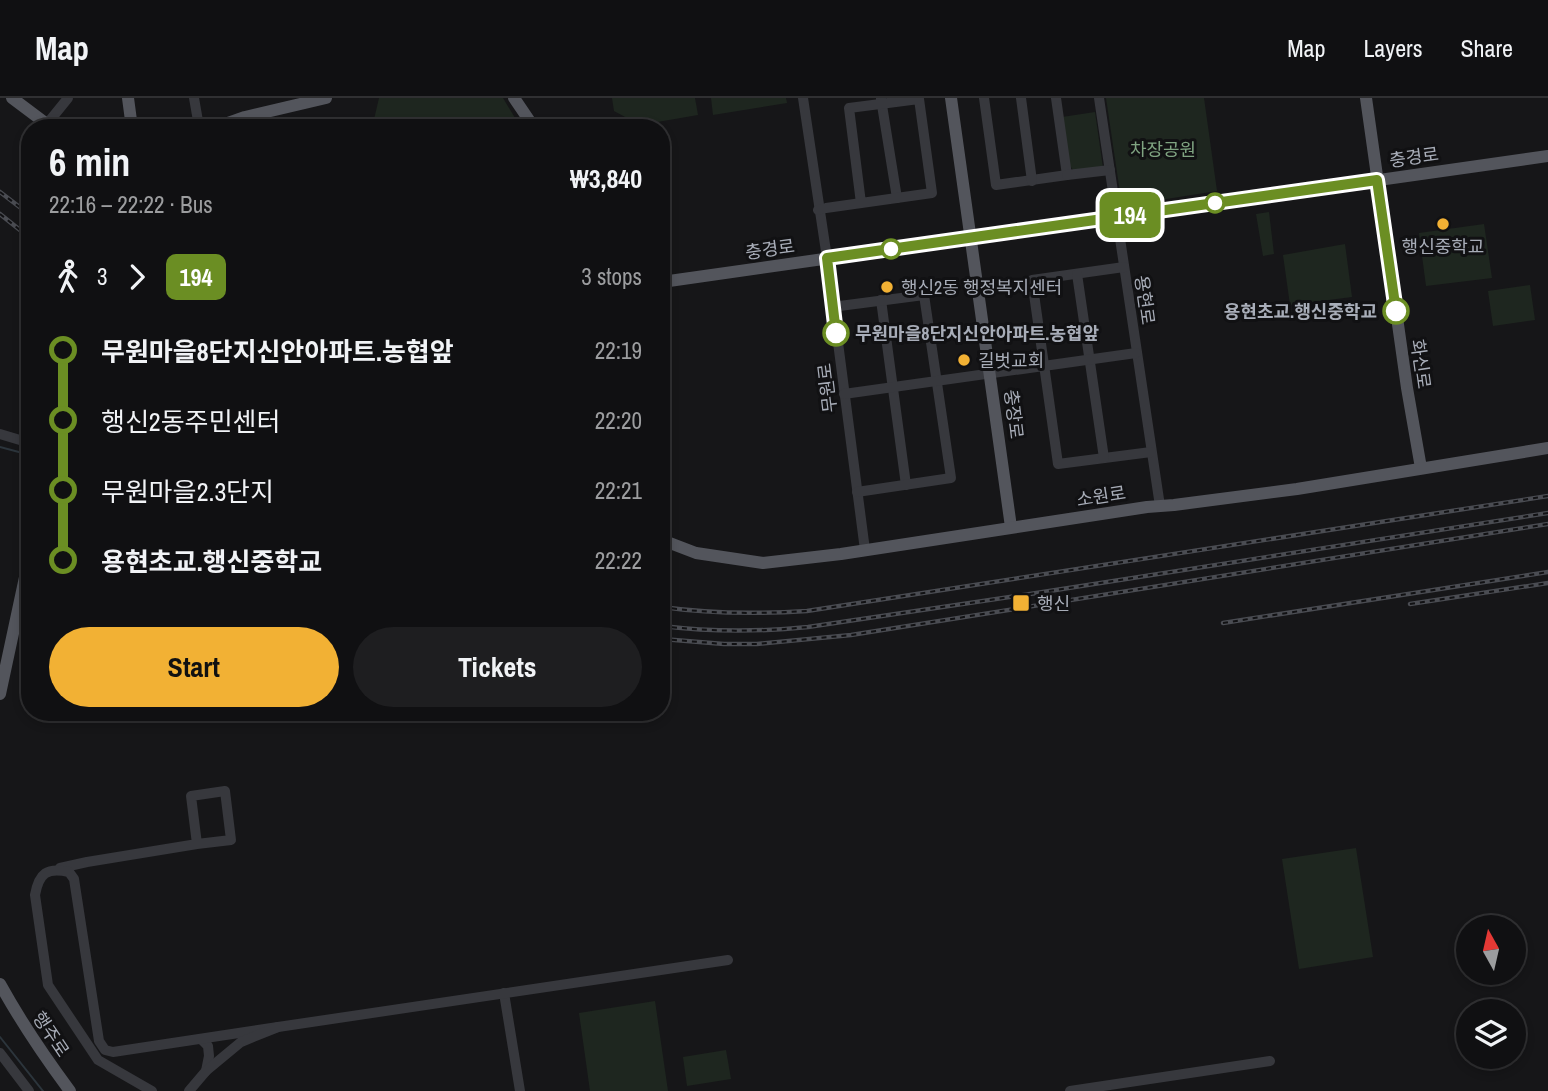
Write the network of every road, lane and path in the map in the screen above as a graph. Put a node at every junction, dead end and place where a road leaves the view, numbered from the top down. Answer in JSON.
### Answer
{"nodes":[{"id":1,"x":12,"y":98,"type":"edge"},
{"id":2,"x":67,"y":98,"type":"edge"},
{"id":3,"x":128,"y":98,"type":"edge"},
{"id":4,"x":194,"y":98,"type":"edge"},
{"id":5,"x":327,"y":98,"type":"edge"},
{"id":6,"x":514,"y":98,"type":"edge"},
{"id":7,"x":803,"y":98,"type":"edge"},
{"id":8,"x":951,"y":98,"type":"edge"},
{"id":9,"x":984,"y":98,"type":"edge"},
{"id":10,"x":1021,"y":98,"type":"edge"},
{"id":11,"x":1056,"y":98,"type":"edge"},
{"id":12,"x":1100,"y":98,"type":"edge"},
{"id":13,"x":1366,"y":98,"type":"edge"},
{"id":14,"x":312,"y":100,"type":"edge"},
{"id":15,"x":881,"y":101,"type":"edge"},
{"id":16,"x":40,"y":119,"type":"edge"},
{"id":17,"x":54,"y":119,"type":"edge"},
{"id":18,"x":131,"y":119,"type":"edge"},
{"id":19,"x":198,"y":119,"type":"edge"},
{"id":20,"x":239,"y":119,"type":"edge"},
{"id":21,"x":528,"y":119,"type":"edge"},
{"id":22,"x":1548,"y":156,"type":"edge"},
{"id":23,"x":1110,"y":170,"type":"junction"},
{"id":24,"x":1067,"y":175,"type":"junction"},
{"id":25,"x":1377,"y":180,"type":"junction"},
{"id":26,"x":1032,"y":181,"type":"junction"},
{"id":27,"x":897,"y":198,"type":"junction"},
{"id":28,"x":861,"y":203,"type":"junction"},
{"id":29,"x":818,"y":209,"type":"junction"},
{"id":30,"x":1117,"y":217,"type":"junction"},
{"id":31,"x":971,"y":238,"type":"junction"},
{"id":32,"x":827,"y":258,"type":"junction"},
{"id":33,"x":1124,"y":267,"type":"junction"},
{"id":34,"x":1077,"y":274,"type":"junction"},
{"id":35,"x":670,"y":281,"type":"edge"},
{"id":36,"x":881,"y":300,"type":"junction"},
{"id":37,"x":832,"y":307,"type":"junction"},
{"id":38,"x":1136,"y":354,"type":"junction"},
{"id":39,"x":1090,"y":360,"type":"junction"},
{"id":40,"x":1045,"y":366,"type":"junction"},
{"id":41,"x":991,"y":374,"type":"junction"},
{"id":42,"x":937,"y":382,"type":"junction"},
{"id":43,"x":892,"y":388,"type":"junction"},
{"id":44,"x":844,"y":394,"type":"junction"},
{"id":45,"x":0,"y":434,"type":"edge"},
{"id":46,"x":21,"y":440,"type":"edge"},
{"id":47,"x":1548,"y":448,"type":"edge"},
{"id":48,"x":1151,"y":452,"type":"junction"},
{"id":49,"x":1104,"y":458,"type":"junction"},
{"id":50,"x":1421,"y":468,"type":"junction"},
{"id":51,"x":906,"y":485,"type":"junction"},
{"id":52,"x":857,"y":492,"type":"junction"},
{"id":53,"x":1160,"y":506,"type":"junction"},
{"id":54,"x":1011,"y":527,"type":"junction"},
{"id":55,"x":670,"y":543,"type":"edge"},
{"id":56,"x":865,"y":550,"type":"junction"},
{"id":57,"x":21,"y":596,"type":"edge"},
{"id":58,"x":0,"y":694,"type":"edge"},
{"id":59,"x":197,"y":844,"type":"junction"},
{"id":60,"x":57,"y":869,"type":"junction"},
{"id":61,"x":728,"y":960,"type":"dead end"},
{"id":62,"x":0,"y":972,"type":"edge"},
{"id":63,"x":2,"y":988,"type":"edge"},
{"id":64,"x":504,"y":993,"type":"junction"},
{"id":65,"x":278,"y":1027,"type":"junction"},
{"id":66,"x":201,"y":1039,"type":"junction"},
{"id":67,"x":0,"y":1053,"type":"edge"},
{"id":68,"x":1270,"y":1061,"type":"dead end"},
{"id":69,"x":206,"y":1071,"type":"junction"},
{"id":70,"x":29,"y":1091,"type":"edge"},
{"id":71,"x":70,"y":1091,"type":"edge"},
{"id":72,"x":152,"y":1091,"type":"edge"},
{"id":73,"x":189,"y":1091,"type":"edge"},
{"id":74,"x":520,"y":1091,"type":"edge"},
{"id":75,"x":1070,"y":1091,"type":"edge"}],
"edges":[{"from":1,"to":16,"type":"main road"},
{"from":2,"to":17,"type":"street"},
{"from":3,"to":18,"type":"main road"},
{"from":4,"to":19,"type":"street"},
{"from":5,"to":14,"type":"main road"},
{"from":6,"to":21,"type":"main road"},
{"from":7,"to":29,"type":"street","name":"무원로"},
{"from":8,"to":31,"type":"main road","name":"충장로"},
{"from":9,"to":26,"type":"street"},
{"from":10,"to":26,"type":"street"},
{"from":11,"to":24,"type":"street"},
{"from":12,"to":23,"type":"street","name":"용현로"},
{"from":13,"to":25,"type":"main road","name":"화신로"},
{"from":14,"to":20,"type":"main road"},
{"from":15,"to":27,"type":"street"},
{"from":15,"to":27,"type":"street"},
{"from":15,"to":28,"type":"street"},
{"from":22,"to":25,"type":"main road","name":"충경로"},
{"from":23,"to":24,"type":"street"},
{"from":23,"to":30,"type":"street","name":"용현로"},
{"from":24,"to":26,"type":"street"},
{"from":25,"to":30,"type":"main road","name":"충경로"},
{"from":25,"to":50,"type":"main road","name":"화신로"},
{"from":27,"to":28,"type":"street"},
{"from":28,"to":29,"type":"street"},
{"from":29,"to":32,"type":"street","name":"무원로"},
{"from":30,"to":31,"type":"main road","name":"충경로"},
{"from":30,"to":33,"type":"street","name":"용현로"},
{"from":31,"to":32,"type":"main road","name":"충경로"},
{"from":31,"to":41,"type":"main road","name":"충장로"},
{"from":32,"to":35,"type":"main road","name":"충경로"},
{"from":32,"to":37,"type":"street","name":"무원로"},
{"from":33,"to":34,"type":"street"},
{"from":33,"to":38,"type":"street","name":"용현로"},
{"from":34,"to":39,"type":"street"},
{"from":34,"to":40,"type":"street"},
{"from":36,"to":37,"type":"street"},
{"from":36,"to":42,"type":"street"},
{"from":36,"to":43,"type":"street"},
{"from":37,"to":44,"type":"street","name":"무원로"},
{"from":38,"to":39,"type":"street"},
{"from":38,"to":48,"type":"street","name":"용현로"},
{"from":39,"to":40,"type":"street"},
{"from":39,"to":49,"type":"street"},
{"from":40,"to":41,"type":"street"},
{"from":40,"to":49,"type":"street"},
{"from":41,"to":42,"type":"street"},
{"from":41,"to":54,"type":"main road","name":"충장로"},
{"from":42,"to":43,"type":"street"},
{"from":42,"to":51,"type":"street"},
{"from":43,"to":44,"type":"street"},
{"from":43,"to":51,"type":"street"},
{"from":44,"to":52,"type":"street","name":"무원로"},
{"from":45,"to":46,"type":"street"},
{"from":47,"to":50,"type":"main road","name":"소원로"},
{"from":48,"to":49,"type":"street"},
{"from":48,"to":53,"type":"street","name":"용현로"},
{"from":50,"to":53,"type":"main road","name":"소원로"},
{"from":51,"to":52,"type":"street"},
{"from":52,"to":56,"type":"street","name":"무원로"},
{"from":53,"to":54,"type":"main road","name":"소원로"},
{"from":54,"to":56,"type":"main road","name":"소원로"},
{"from":55,"to":56,"type":"main road","name":"소원로"},
{"from":57,"to":58,"type":"main road"},
{"from":59,"to":59,"type":"street"},
{"from":59,"to":60,"type":"street"},
{"from":60,"to":66,"type":"street"},
{"from":60,"to":72,"type":"street"},
{"from":61,"to":64,"type":"street"},
{"from":62,"to":63,"type":"main road","name":"행주로"},
{"from":63,"to":71,"type":"main road","name":"행주로"},
{"from":64,"to":65,"type":"street"},
{"from":64,"to":74,"type":"street"},
{"from":65,"to":66,"type":"street"},
{"from":65,"to":69,"type":"street"},
{"from":66,"to":69,"type":"street"},
{"from":67,"to":70,"type":"street"},
{"from":68,"to":75,"type":"street"},
{"from":69,"to":73,"type":"street"}]}
